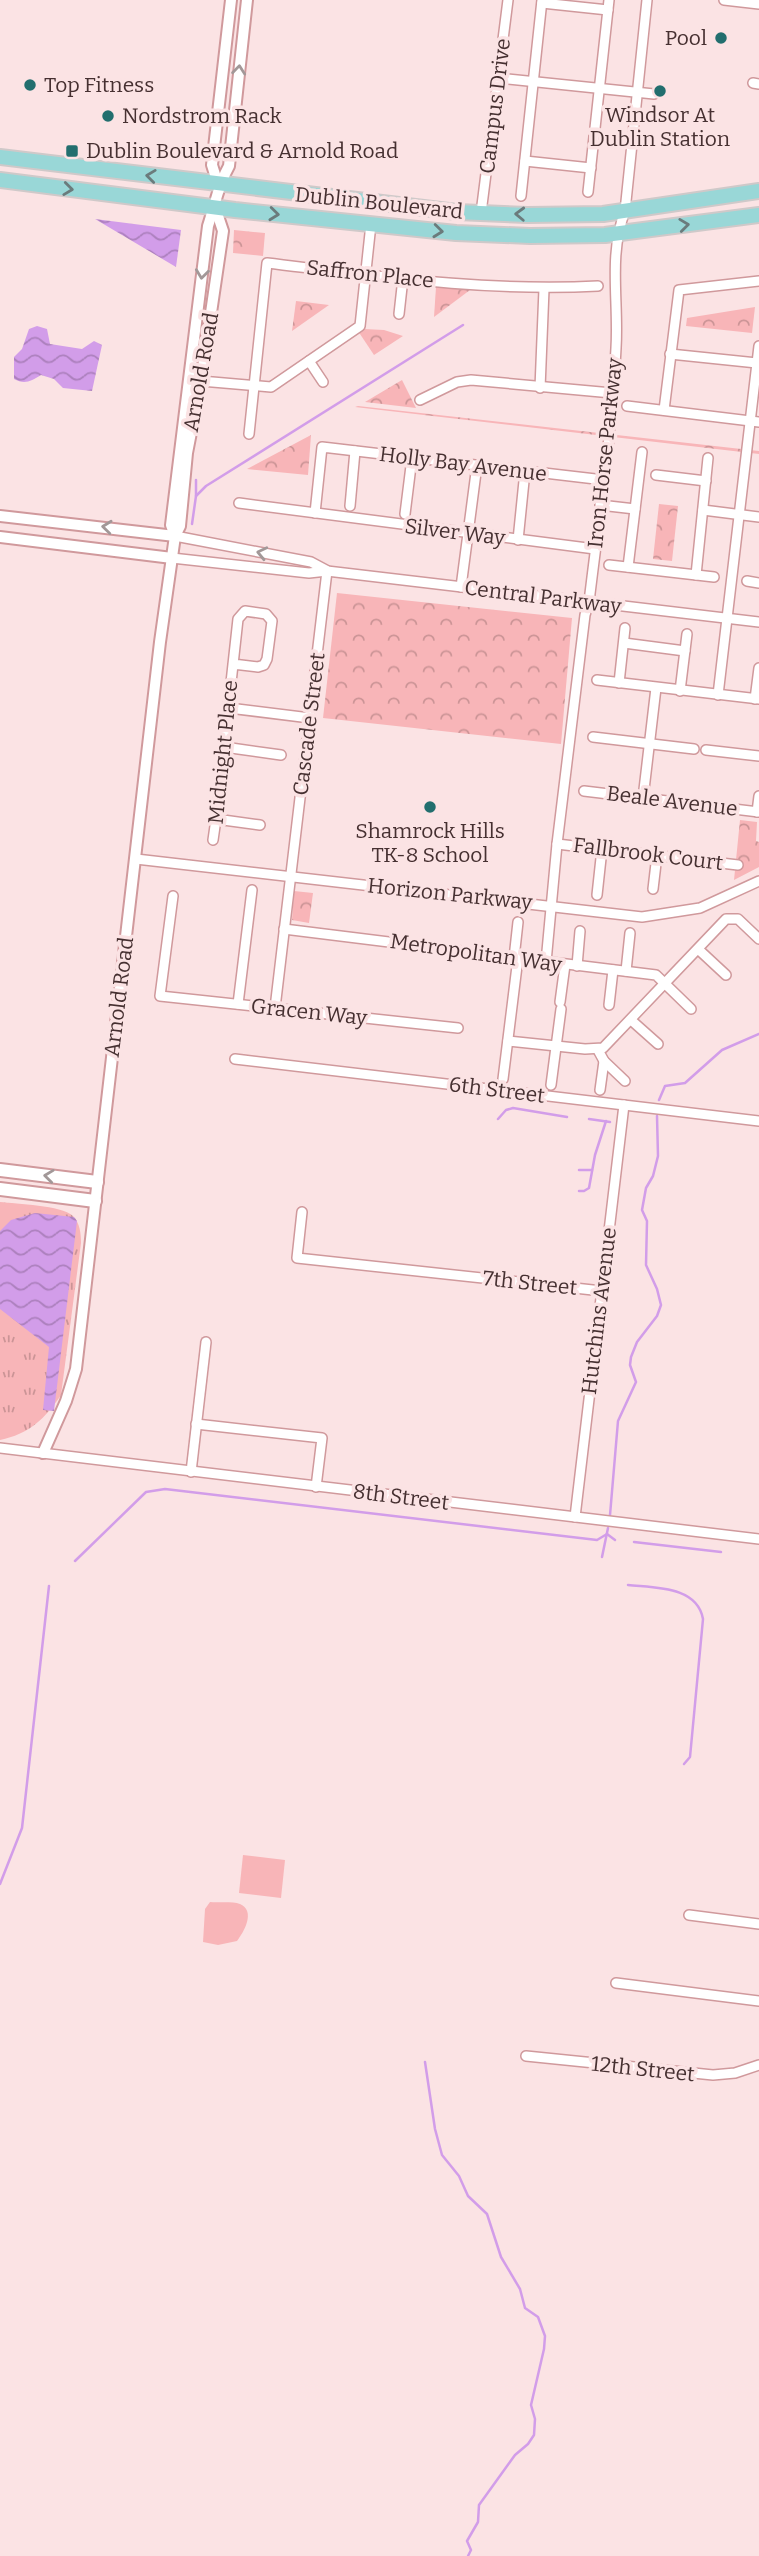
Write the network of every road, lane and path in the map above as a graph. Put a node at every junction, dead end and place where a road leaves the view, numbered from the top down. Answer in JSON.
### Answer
{"nodes":[{"id":1,"x":232,"y":0,"type":"edge"},
{"id":2,"x":247,"y":0,"type":"edge"},
{"id":3,"x":508,"y":0,"type":"edge"},
{"id":4,"x":646,"y":0,"type":"edge"},
{"id":5,"x":724,"y":0,"type":"edge"},
{"id":6,"x":542,"y":1,"type":"edge"},
{"id":7,"x":759,"y":4,"type":"edge"},
{"id":8,"x":608,"y":5,"type":"edge"},
{"id":9,"x":498,"y":78,"type":"junction"},
{"id":10,"x":534,"y":82,"type":"junction"},
{"id":11,"x":599,"y":88,"type":"junction"},
{"id":12,"x":637,"y":92,"type":"junction"},
{"id":13,"x":654,"y":94,"type":"dead end"},
{"id":14,"x":0,"y":158,"type":"edge"},
{"id":15,"x":525,"y":161,"type":"junction"},
{"id":16,"x":591,"y":168,"type":"junction"},
{"id":17,"x":0,"y":180,"type":"edge"},
{"id":18,"x":219,"y":184,"type":"junction"},
{"id":19,"x":759,"y":191,"type":"edge"},
{"id":20,"x":588,"y":192,"type":"dead end"},
{"id":21,"x":521,"y":196,"type":"dead end"},
{"id":22,"x":215,"y":207,"type":"junction"},
{"id":23,"x":625,"y":211,"type":"junction"},
{"id":24,"x":481,"y":213,"type":"junction"},
{"id":25,"x":759,"y":215,"type":"edge"},
{"id":26,"x":371,"y":224,"type":"junction"},
{"id":27,"x":617,"y":233,"type":"junction"},
{"id":28,"x":365,"y":274,"type":"junction"},
{"id":29,"x":403,"y":278,"type":"junction"},
{"id":30,"x":759,"y":281,"type":"edge"},
{"id":31,"x":598,"y":286,"type":"dead end"},
{"id":32,"x":544,"y":289,"type":"junction"},
{"id":33,"x":399,"y":314,"type":"dead end"},
{"id":34,"x":670,"y":354,"type":"junction"},
{"id":35,"x":758,"y":355,"type":"edge"},
{"id":36,"x":309,"y":361,"type":"junction"},
{"id":37,"x":201,"y":380,"type":"junction"},
{"id":38,"x":323,"y":382,"type":"dead end"},
{"id":39,"x":254,"y":387,"type":"junction"},
{"id":40,"x":540,"y":388,"type":"junction"},
{"id":41,"x":612,"y":393,"type":"junction"},
{"id":42,"x":421,"y":400,"type":"dead end"},
{"id":43,"x":627,"y":406,"type":"dead end"},
{"id":44,"x":664,"y":410,"type":"junction"},
{"id":45,"x":754,"y":421,"type":"edge"},
{"id":46,"x":249,"y":433,"type":"dead end"},
{"id":47,"x":355,"y":451,"type":"junction"},
{"id":48,"x":642,"y":452,"type":"dead end"},
{"id":49,"x":412,"y":457,"type":"junction"},
{"id":50,"x":709,"y":458,"type":"dead end"},
{"id":51,"x":477,"y":465,"type":"junction"},
{"id":52,"x":656,"y":475,"type":"dead end"},
{"id":53,"x":604,"y":480,"type":"junction"},
{"id":54,"x":524,"y":481,"type":"dead end"},
{"id":55,"x":706,"y":481,"type":"junction"},
{"id":56,"x":239,"y":503,"type":"dead end"},
{"id":57,"x":600,"y":505,"type":"junction"},
{"id":58,"x":350,"y":506,"type":"dead end"},
{"id":59,"x":635,"y":509,"type":"junction"},
{"id":60,"x":703,"y":510,"type":"junction"},
{"id":61,"x":315,"y":513,"type":"junction"},
{"id":62,"x":405,"y":514,"type":"dead end"},
{"id":63,"x":739,"y":515,"type":"junction"},
{"id":64,"x":0,"y":516,"type":"edge"},
{"id":65,"x":759,"y":517,"type":"edge"},
{"id":66,"x":467,"y":533,"type":"junction"},
{"id":67,"x":175,"y":536,"type":"junction"},
{"id":68,"x":0,"y":537,"type":"edge"},
{"id":69,"x":518,"y":540,"type":"junction"},
{"id":70,"x":595,"y":549,"type":"junction"},
{"id":71,"x":172,"y":558,"type":"junction"},
{"id":72,"x":609,"y":565,"type":"dead end"},
{"id":73,"x":628,"y":567,"type":"junction"},
{"id":74,"x":327,"y":571,"type":"junction"},
{"id":75,"x":696,"y":575,"type":"junction"},
{"id":76,"x":714,"y":577,"type":"dead end"},
{"id":77,"x":747,"y":581,"type":"dead end"},
{"id":78,"x":759,"y":583,"type":"edge"},
{"id":79,"x":461,"y":587,"type":"junction"},
{"id":80,"x":589,"y":602,"type":"junction"},
{"id":81,"x":727,"y":618,"type":"junction"},
{"id":82,"x":759,"y":622,"type":"edge"},
{"id":83,"x":625,"y":628,"type":"dead end"},
{"id":84,"x":687,"y":634,"type":"dead end"},
{"id":85,"x":624,"y":643,"type":"junction"},
{"id":86,"x":685,"y":651,"type":"junction"},
{"id":87,"x":233,"y":664,"type":"junction"},
{"id":88,"x":759,"y":668,"type":"edge"},
{"id":89,"x":597,"y":680,"type":"dead end"},
{"id":90,"x":619,"y":683,"type":"junction"},
{"id":91,"x":656,"y":688,"type":"junction"},
{"id":92,"x":680,"y":691,"type":"junction"},
{"id":93,"x":718,"y":695,"type":"junction"},
{"id":94,"x":757,"y":699,"type":"edge"},
{"id":95,"x":229,"y":708,"type":"junction"},
{"id":96,"x":310,"y":718,"type":"junction"},
{"id":97,"x":593,"y":737,"type":"dead end"},
{"id":98,"x":650,"y":744,"type":"junction"},
{"id":99,"x":224,"y":747,"type":"junction"},
{"id":100,"x":694,"y":748,"type":"dead end"},
{"id":101,"x":706,"y":750,"type":"dead end"},
{"id":102,"x":281,"y":755,"type":"dead end"},
{"id":103,"x":759,"y":756,"type":"edge"},
{"id":104,"x":584,"y":791,"type":"dead end"},
{"id":105,"x":759,"y":796,"type":"edge"},
{"id":106,"x":643,"y":798,"type":"junction"},
{"id":107,"x":758,"y":812,"type":"edge"},
{"id":108,"x":216,"y":819,"type":"junction"},
{"id":109,"x":260,"y":825,"type":"dead end"},
{"id":110,"x":213,"y":840,"type":"dead end"},
{"id":111,"x":557,"y":844,"type":"junction"},
{"id":112,"x":602,"y":849,"type":"junction"},
{"id":113,"x":657,"y":855,"type":"junction"},
{"id":114,"x":135,"y":859,"type":"junction"},
{"id":115,"x":738,"y":865,"type":"dead end"},
{"id":116,"x":290,"y":876,"type":"junction"},
{"id":117,"x":759,"y":881,"type":"edge"},
{"id":118,"x":653,"y":889,"type":"dead end"},
{"id":119,"x":252,"y":890,"type":"dead end"},
{"id":120,"x":597,"y":895,"type":"dead end"},
{"id":121,"x":173,"y":896,"type":"dead end"},
{"id":122,"x":552,"y":906,"type":"junction"},
{"id":123,"x":518,"y":922,"type":"dead end"},
{"id":124,"x":284,"y":929,"type":"junction"},
{"id":125,"x":580,"y":931,"type":"dead end"},
{"id":126,"x":630,"y":933,"type":"dead end"},
{"id":127,"x":759,"y":939,"type":"edge"},
{"id":128,"x":698,"y":948,"type":"junction"},
{"id":129,"x":516,"y":958,"type":"junction"},
{"id":130,"x":546,"y":962,"type":"junction"},
{"id":131,"x":565,"y":965,"type":"junction"},
{"id":132,"x":577,"y":966,"type":"junction"},
{"id":133,"x":613,"y":970,"type":"junction"},
{"id":134,"x":626,"y":971,"type":"junction"},
{"id":135,"x":726,"y":975,"type":"dead end"},
{"id":136,"x":664,"y":984,"type":"junction"},
{"id":137,"x":238,"y":1004,"type":"junction"},
{"id":138,"x":609,"y":1005,"type":"dead end"},
{"id":139,"x":275,"y":1008,"type":"junction"},
{"id":140,"x":691,"y":1009,"type":"dead end"},
{"id":141,"x":631,"y":1020,"type":"junction"},
{"id":142,"x":458,"y":1028,"type":"dead end"},
{"id":143,"x":508,"y":1041,"type":"junction"},
{"id":144,"x":658,"y":1044,"type":"dead end"},
{"id":145,"x":556,"y":1046,"type":"junction"},
{"id":146,"x":598,"y":1050,"type":"junction"},
{"id":147,"x":235,"y":1059,"type":"dead end"},
{"id":148,"x":604,"y":1061,"type":"junction"},
{"id":149,"x":503,"y":1079,"type":"dead end"},
{"id":150,"x":625,"y":1080,"type":"dead end"},
{"id":151,"x":551,"y":1084,"type":"dead end"},
{"id":152,"x":600,"y":1090,"type":"dead end"},
{"id":153,"x":624,"y":1105,"type":"junction"},
{"id":154,"x":759,"y":1121,"type":"edge"},
{"id":155,"x":0,"y":1170,"type":"edge"},
{"id":156,"x":97,"y":1182,"type":"junction"},
{"id":157,"x":0,"y":1189,"type":"edge"},
{"id":158,"x":94,"y":1200,"type":"junction"},
{"id":159,"x":302,"y":1212,"type":"dead end"},
{"id":160,"x":602,"y":1291,"type":"junction"},
{"id":161,"x":206,"y":1342,"type":"dead end"},
{"id":162,"x":196,"y":1424,"type":"junction"},
{"id":163,"x":0,"y":1448,"type":"edge"},
{"id":164,"x":43,"y":1453,"type":"junction"},
{"id":165,"x":191,"y":1472,"type":"junction"},
{"id":166,"x":316,"y":1487,"type":"junction"},
{"id":167,"x":575,"y":1517,"type":"junction"},
{"id":168,"x":759,"y":1539,"type":"edge"},
{"id":169,"x":690,"y":1915,"type":"dead end"},
{"id":170,"x":759,"y":1924,"type":"edge"},
{"id":171,"x":616,"y":1983,"type":"dead end"},
{"id":172,"x":759,"y":2001,"type":"edge"},
{"id":173,"x":526,"y":2056,"type":"dead end"},
{"id":174,"x":759,"y":2065,"type":"edge"}],
"edges":[{"from":1,"to":18,"type":"street","name":"Arnold Road"},
{"from":18,"to":2,"type":"street","name":"Arnold Road","one_way":true},
{"from":3,"to":9,"type":"street","name":"Campus Drive"},
{"from":4,"to":12,"type":"street","name":"Iron Horse Parkway"},
{"from":5,"to":7,"type":"street"},
{"from":6,"to":8,"type":"street"},
{"from":6,"to":10,"type":"street"},
{"from":8,"to":11,"type":"street"},
{"from":9,"to":10,"type":"street"},
{"from":9,"to":24,"type":"street","name":"Campus Drive"},
{"from":10,"to":11,"type":"street"},
{"from":10,"to":15,"type":"street"},
{"from":11,"to":12,"type":"street"},
{"from":11,"to":16,"type":"street"},
{"from":12,"to":13,"type":"street"},
{"from":12,"to":23,"type":"street","name":"Iron Horse Parkway"},
{"from":18,"to":14,"type":"main road","name":"Dublin Boulevard","one_way":true},
{"from":15,"to":16,"type":"street"},
{"from":15,"to":21,"type":"street"},
{"from":16,"to":20,"type":"street"},
{"from":17,"to":22,"type":"main road","name":"Dublin Boulevard","one_way":true},
{"from":18,"to":22,"type":"street","name":"Arnold Road"},
{"from":18,"to":24,"type":"main road","name":"Dublin Boulevard"},
{"from":19,"to":23,"type":"main road","name":"Dublin Boulevard"},
{"from":22,"to":26,"type":"main road","name":"Dublin Boulevard","one_way":true},
{"from":22,"to":37,"type":"street","name":"Arnold Road"},
{"from":22,"to":67,"type":"street","name":"Arnold Road","one_way":true},
{"from":23,"to":24,"type":"main road","name":"Dublin Boulevard","one_way":true},
{"from":23,"to":27,"type":"street","name":"Iron Horse Parkway"},
{"from":27,"to":25,"type":"main road","name":"Dublin Boulevard","one_way":true},
{"from":26,"to":27,"type":"main road","name":"Dublin Boulevard","one_way":true},
{"from":26,"to":28,"type":"street"},
{"from":27,"to":41,"type":"street","name":"Iron Horse Parkway"},
{"from":28,"to":29,"type":"street","name":"Saffron Place"},
{"from":28,"to":36,"type":"street"},
{"from":28,"to":39,"type":"street","name":"Saffron Place"},
{"from":29,"to":32,"type":"street","name":"Saffron Place"},
{"from":29,"to":33,"type":"street"},
{"from":30,"to":34,"type":"street"},
{"from":31,"to":32,"type":"street","name":"Saffron Place"},
{"from":32,"to":40,"type":"street"},
{"from":34,"to":35,"type":"street"},
{"from":34,"to":44,"type":"street"},
{"from":35,"to":45,"type":"street"},
{"from":36,"to":38,"type":"street"},
{"from":36,"to":39,"type":"street"},
{"from":37,"to":39,"type":"street"},
{"from":37,"to":67,"type":"street","name":"Arnold Road"},
{"from":39,"to":46,"type":"street"},
{"from":40,"to":41,"type":"street"},
{"from":40,"to":42,"type":"street"},
{"from":41,"to":53,"type":"street","name":"Iron Horse Parkway"},
{"from":43,"to":44,"type":"street"},
{"from":44,"to":45,"type":"street"},
{"from":45,"to":63,"type":"street"},
{"from":47,"to":49,"type":"street","name":"Holly Bay Avenue"},
{"from":47,"to":58,"type":"street"},
{"from":47,"to":61,"type":"street","name":"Holly Bay Avenue"},
{"from":48,"to":59,"type":"street"},
{"from":49,"to":51,"type":"street","name":"Holly Bay Avenue"},
{"from":49,"to":62,"type":"street"},
{"from":50,"to":55,"type":"street"},
{"from":51,"to":53,"type":"street","name":"Holly Bay Avenue"},
{"from":51,"to":66,"type":"street"},
{"from":52,"to":55,"type":"street"},
{"from":53,"to":57,"type":"street","name":"Iron Horse Parkway"},
{"from":54,"to":69,"type":"street"},
{"from":55,"to":60,"type":"street"},
{"from":56,"to":61,"type":"street","name":"Silver Way"},
{"from":57,"to":59,"type":"street"},
{"from":57,"to":70,"type":"street","name":"Iron Horse Parkway"},
{"from":59,"to":73,"type":"street"},
{"from":60,"to":63,"type":"street"},
{"from":60,"to":75,"type":"street"},
{"from":61,"to":66,"type":"street","name":"Silver Way"},
{"from":63,"to":65,"type":"street"},
{"from":63,"to":81,"type":"street"},
{"from":67,"to":64,"type":"street","name":"Central Parkway","one_way":true},
{"from":66,"to":69,"type":"street","name":"Silver Way"},
{"from":66,"to":79,"type":"street"},
{"from":67,"to":71,"type":"street","name":"Arnold Road"},
{"from":74,"to":67,"type":"street","name":"Central Parkway","one_way":true},
{"from":68,"to":71,"type":"street","name":"Central Parkway"},
{"from":69,"to":70,"type":"street","name":"Silver Way"},
{"from":70,"to":80,"type":"street","name":"Iron Horse Parkway"},
{"from":71,"to":74,"type":"street","name":"Central Parkway"},
{"from":71,"to":114,"type":"street","name":"Arnold Road"},
{"from":72,"to":73,"type":"street"},
{"from":73,"to":75,"type":"street"},
{"from":74,"to":79,"type":"street","name":"Central Parkway"},
{"from":74,"to":96,"type":"street","name":"Cascade Street"},
{"from":75,"to":76,"type":"street"},
{"from":77,"to":78,"type":"street"},
{"from":79,"to":80,"type":"street","name":"Central Parkway"},
{"from":80,"to":81,"type":"street","name":"Central Parkway"},
{"from":80,"to":111,"type":"street","name":"Iron Horse Parkway"},
{"from":81,"to":82,"type":"street","name":"Central Parkway"},
{"from":81,"to":93,"type":"street"},
{"from":83,"to":85,"type":"street"},
{"from":84,"to":86,"type":"street"},
{"from":85,"to":86,"type":"street"},
{"from":85,"to":90,"type":"street"},
{"from":86,"to":92,"type":"street"},
{"from":87,"to":87,"type":"street","name":"Midnight Place"},
{"from":87,"to":95,"type":"street","name":"Midnight Place"},
{"from":88,"to":94,"type":"street"},
{"from":89,"to":90,"type":"street"},
{"from":90,"to":91,"type":"street"},
{"from":91,"to":92,"type":"street"},
{"from":91,"to":98,"type":"street"},
{"from":92,"to":93,"type":"street"},
{"from":93,"to":94,"type":"street"},
{"from":95,"to":96,"type":"street"},
{"from":95,"to":99,"type":"street","name":"Midnight Place"},
{"from":96,"to":116,"type":"street","name":"Cascade Street"},
{"from":97,"to":98,"type":"street"},
{"from":98,"to":100,"type":"street"},
{"from":98,"to":106,"type":"street"},
{"from":99,"to":102,"type":"street"},
{"from":99,"to":108,"type":"street","name":"Midnight Place"},
{"from":101,"to":103,"type":"street"},
{"from":104,"to":106,"type":"street","name":"Beale Avenue"},
{"from":105,"to":107,"type":"street"},
{"from":106,"to":107,"type":"street","name":"Beale Avenue"},
{"from":108,"to":109,"type":"street"},
{"from":108,"to":110,"type":"street","name":"Midnight Place"},
{"from":111,"to":112,"type":"street","name":"Fallbrook Court"},
{"from":111,"to":122,"type":"street","name":"Iron Horse Parkway"},
{"from":112,"to":113,"type":"street","name":"Fallbrook Court"},
{"from":112,"to":120,"type":"street"},
{"from":113,"to":115,"type":"street","name":"Fallbrook Court"},
{"from":113,"to":118,"type":"street"},
{"from":114,"to":116,"type":"street","name":"Horizon Parkway"},
{"from":114,"to":156,"type":"street","name":"Arnold Road"},
{"from":116,"to":122,"type":"street","name":"Horizon Parkway"},
{"from":116,"to":124,"type":"street","name":"Cascade Street"},
{"from":117,"to":122,"type":"street","name":"Horizon Parkway"},
{"from":119,"to":137,"type":"street"},
{"from":121,"to":137,"type":"street","name":"Gracen Way"},
{"from":122,"to":130,"type":"street","name":"Iron Horse Parkway"},
{"from":123,"to":129,"type":"street"},
{"from":124,"to":129,"type":"street","name":"Metropolitan Way"},
{"from":124,"to":139,"type":"street","name":"Cascade Street"},
{"from":125,"to":132,"type":"street"},
{"from":126,"to":134,"type":"street"},
{"from":127,"to":128,"type":"street"},
{"from":128,"to":135,"type":"street"},
{"from":128,"to":136,"type":"street"},
{"from":129,"to":130,"type":"street","name":"Metropolitan Way"},
{"from":129,"to":143,"type":"street"},
{"from":130,"to":131,"type":"street","name":"Metropolitan Way"},
{"from":131,"to":132,"type":"street","name":"Metropolitan Way"},
{"from":131,"to":145,"type":"street"},
{"from":132,"to":133,"type":"street","name":"Metropolitan Way"},
{"from":133,"to":134,"type":"street","name":"Metropolitan Way"},
{"from":133,"to":138,"type":"street"},
{"from":134,"to":136,"type":"street","name":"Metropolitan Way"},
{"from":136,"to":140,"type":"street"},
{"from":136,"to":141,"type":"street"},
{"from":137,"to":139,"type":"street","name":"Gracen Way"},
{"from":139,"to":142,"type":"street","name":"Gracen Way"},
{"from":141,"to":144,"type":"street"},
{"from":141,"to":146,"type":"street"},
{"from":143,"to":145,"type":"street"},
{"from":143,"to":149,"type":"street"},
{"from":145,"to":146,"type":"street"},
{"from":145,"to":151,"type":"street"},
{"from":146,"to":148,"type":"street"},
{"from":147,"to":153,"type":"street","name":"6th Street"},
{"from":148,"to":150,"type":"street"},
{"from":148,"to":152,"type":"street"},
{"from":153,"to":154,"type":"street","name":"6th Street"},
{"from":153,"to":160,"type":"street","name":"Hutchins Avenue"},
{"from":156,"to":155,"type":"main road","one_way":true},
{"from":156,"to":158,"type":"street","name":"Arnold Road"},
{"from":157,"to":158,"type":"main road"},
{"from":158,"to":164,"type":"street","name":"Arnold Road"},
{"from":159,"to":160,"type":"street","name":"7th Street"},
{"from":160,"to":167,"type":"street","name":"Hutchins Avenue"},
{"from":161,"to":162,"type":"street"},
{"from":162,"to":165,"type":"street"},
{"from":162,"to":166,"type":"street"},
{"from":163,"to":164,"type":"street","name":"8th Street"},
{"from":164,"to":165,"type":"street","name":"8th Street"},
{"from":165,"to":166,"type":"street","name":"8th Street"},
{"from":166,"to":167,"type":"street","name":"8th Street"},
{"from":167,"to":168,"type":"street","name":"8th Street"},
{"from":169,"to":170,"type":"street"},
{"from":171,"to":172,"type":"street"},
{"from":173,"to":174,"type":"street","name":"12th Street"}]}
